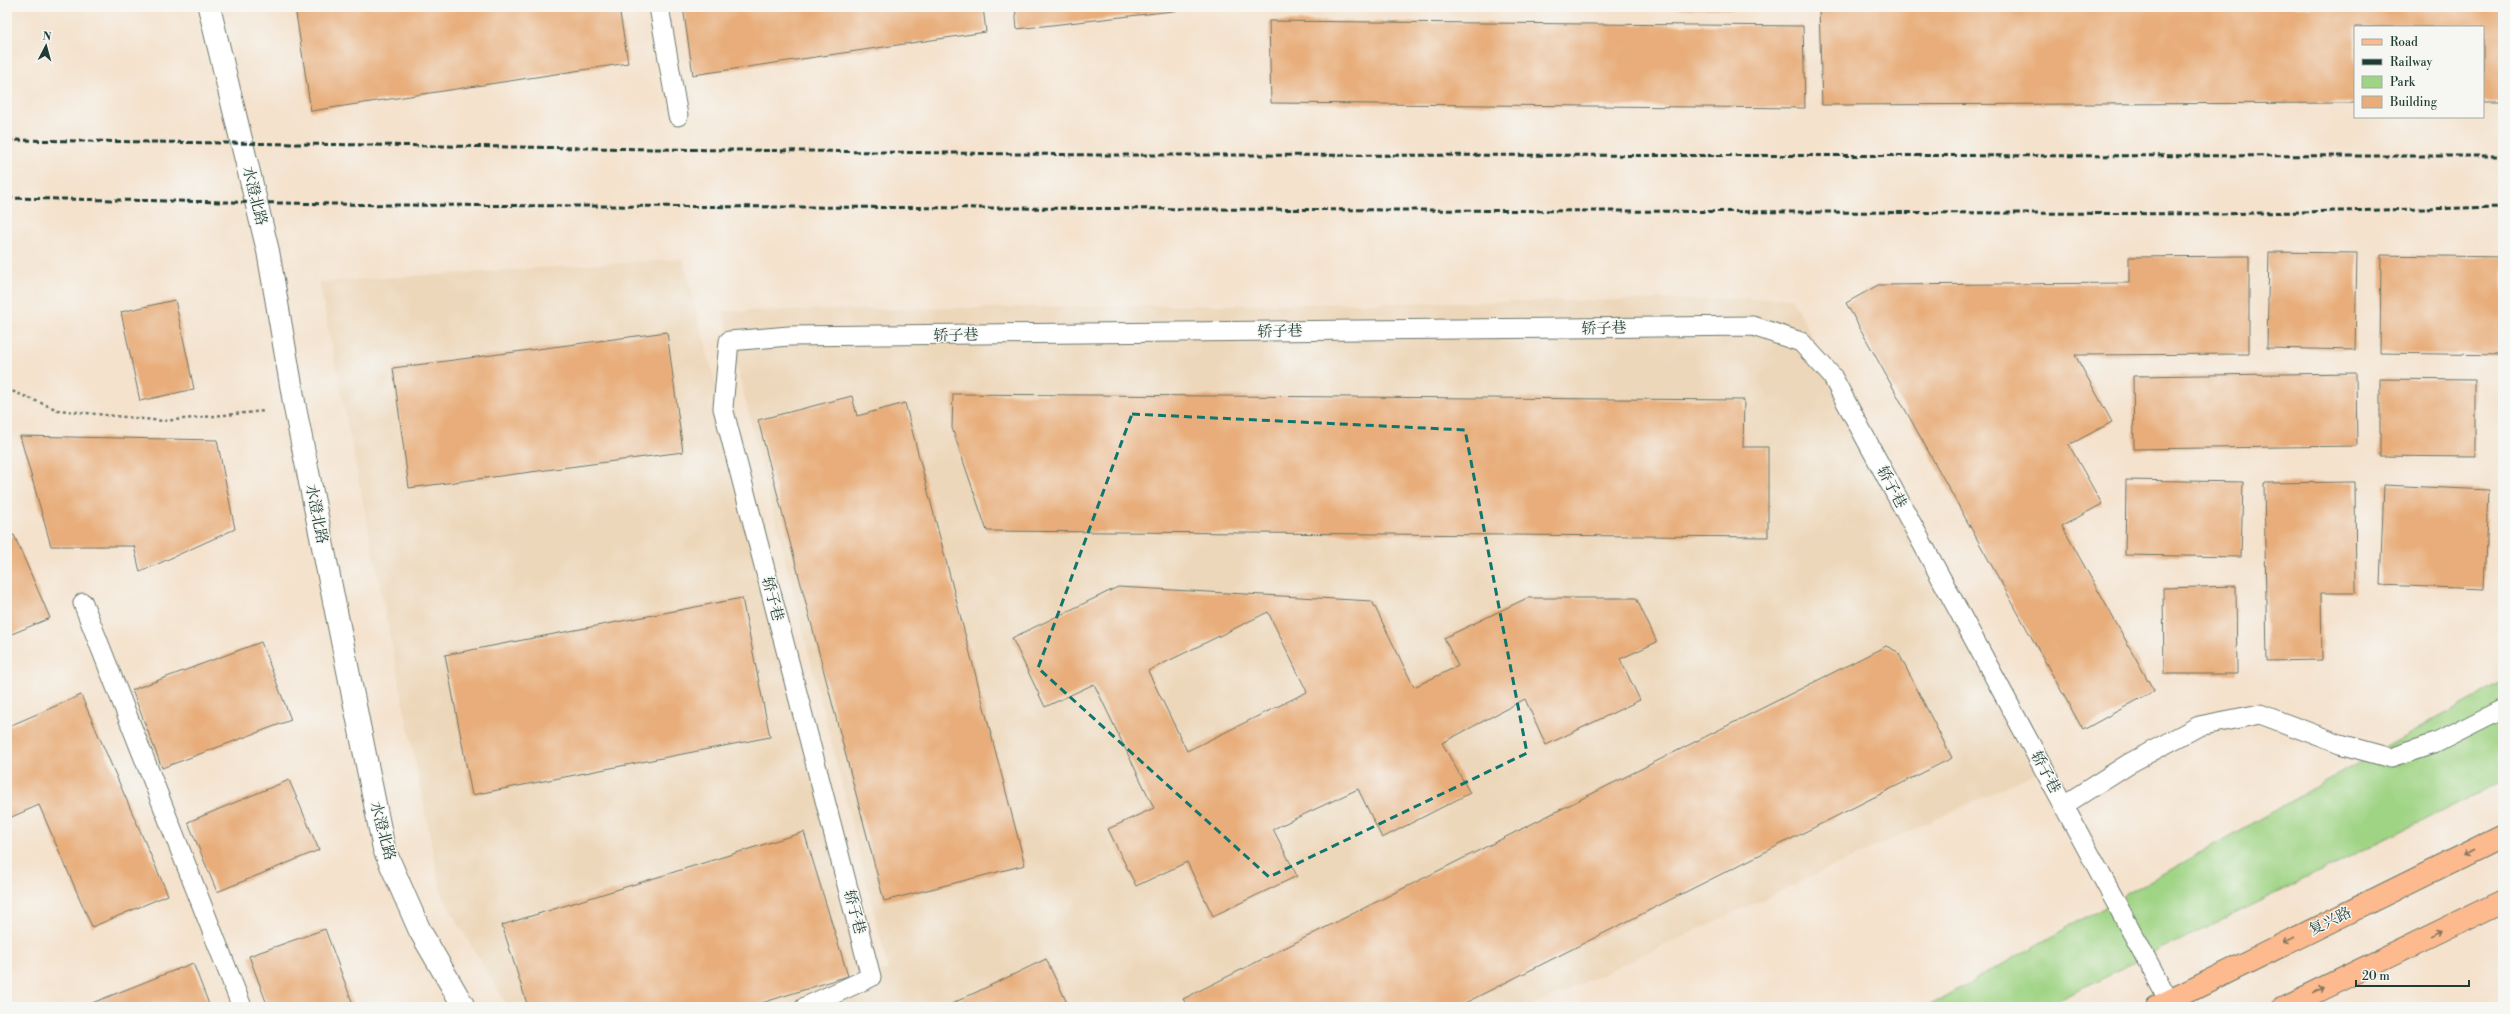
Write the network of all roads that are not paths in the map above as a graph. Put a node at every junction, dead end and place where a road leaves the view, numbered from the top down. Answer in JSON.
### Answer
{"nodes":[{"id":1,"x":209,"y":7,"type":"edge"},
{"id":2,"x":659,"y":7,"type":"edge"},
{"id":3,"x":678,"y":116,"type":"dead end"},
{"id":4,"x":82,"y":603,"type":"dead end"},
{"id":5,"x":2503,"y":709,"type":"edge"},
{"id":6,"x":2064,"y":805,"type":"junction"},
{"id":7,"x":2503,"y":836,"type":"edge"},
{"id":8,"x":2503,"y":901,"type":"edge"},
{"id":9,"x":2163,"y":1004,"type":"edge"},
{"id":10,"x":242,"y":1007,"type":"edge"},
{"id":11,"x":464,"y":1007,"type":"edge"},
{"id":12,"x":805,"y":1007,"type":"edge"},
{"id":13,"x":2284,"y":1007,"type":"edge"}],
"edges":[{"from":1,"to":11,"type":"street","name":"水澄北路"},
{"from":2,"to":3,"type":"lane"},
{"from":4,"to":10,"type":"lane"},
{"from":5,"to":6,"type":"lane"},
{"from":6,"to":9,"type":"lane","name":"轿子巷"},
{"from":6,"to":12,"type":"lane","name":"轿子巷"},
{"from":7,"to":9,"type":"main road","name":"复兴路","one_way":true},
{"from":13,"to":8,"type":"main road","one_way":true}]}
